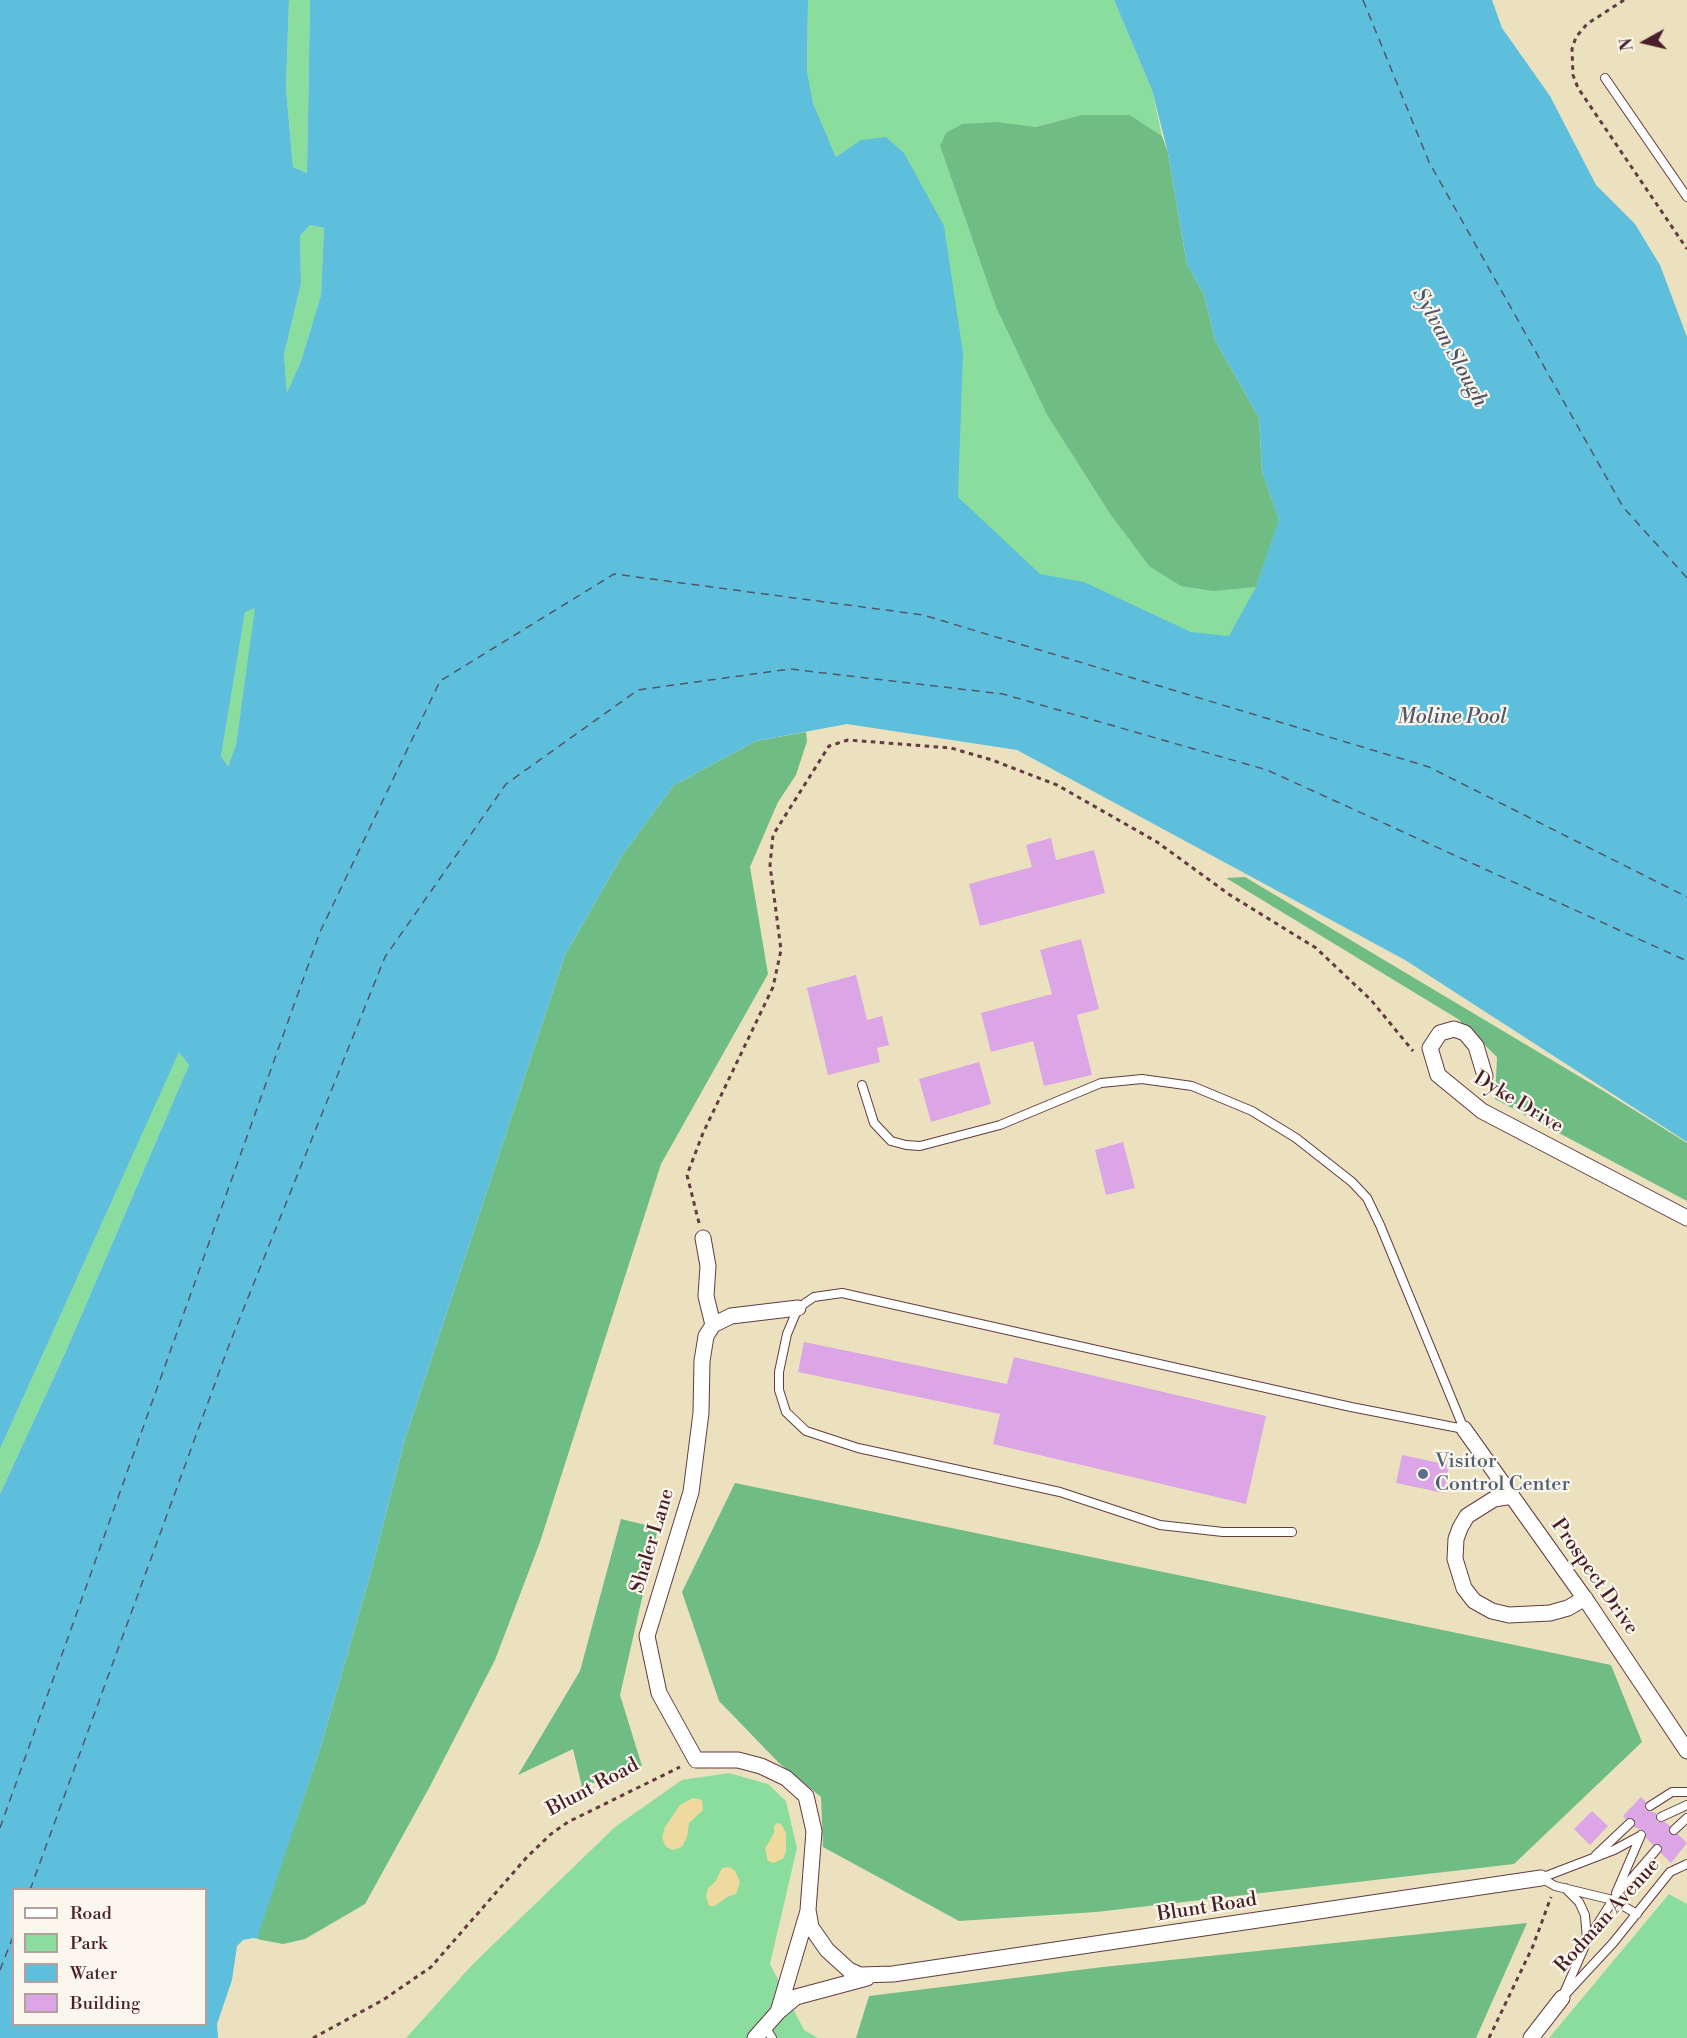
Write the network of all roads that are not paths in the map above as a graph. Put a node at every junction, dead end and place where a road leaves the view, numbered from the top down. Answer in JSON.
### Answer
{"nodes":[{"id":1,"x":1605,"y":78,"type":"dead end"},
{"id":2,"x":1687,"y":197,"type":"edge"},
{"id":3,"x":1485,"y":1076,"type":"dead end"},
{"id":4,"x":862,"y":1085,"type":"dead end"},
{"id":5,"x":1687,"y":1218,"type":"edge"},
{"id":6,"x":703,"y":1238,"type":"road end"},
{"id":7,"x":798,"y":1308,"type":"junction"},
{"id":8,"x":713,"y":1325,"type":"junction"},
{"id":9,"x":1464,"y":1429,"type":"junction"},
{"id":10,"x":1512,"y":1496,"type":"junction"},
{"id":11,"x":1292,"y":1532,"type":"dead end"},
{"id":12,"x":1585,"y":1598,"type":"junction"},
{"id":13,"x":1669,"y":1726,"type":"junction"},
{"id":14,"x":1687,"y":1738,"type":"edge"},
{"id":15,"x":1687,"y":1751,"type":"edge"},
{"id":16,"x":696,"y":1761,"type":"joint"},
{"id":17,"x":1687,"y":1792,"type":"edge"},
{"id":18,"x":1687,"y":1805,"type":"edge"},
{"id":19,"x":1650,"y":1806,"type":"dead end"},
{"id":20,"x":1661,"y":1818,"type":"dead end"},
{"id":21,"x":1687,"y":1818,"type":"edge"},
{"id":22,"x":1630,"y":1823,"type":"dead end"},
{"id":23,"x":1674,"y":1830,"type":"dead end"},
{"id":24,"x":1657,"y":1849,"type":"dead end"},
{"id":25,"x":1592,"y":1858,"type":"junction"},
{"id":26,"x":1687,"y":1864,"type":"edge"},
{"id":27,"x":1541,"y":1878,"type":"junction"},
{"id":28,"x":1566,"y":1888,"type":"junction"},
{"id":29,"x":1613,"y":1900,"type":"junction"},
{"id":30,"x":808,"y":1910,"type":"junction"},
{"id":31,"x":1637,"y":1914,"type":"junction"},
{"id":32,"x":1587,"y":1941,"type":"junction"},
{"id":33,"x":878,"y":1975,"type":"junction"},
{"id":34,"x":1562,"y":1998,"type":"junction"},
{"id":35,"x":778,"y":2012,"type":"junction"},
{"id":36,"x":764,"y":2034,"type":"edge"},
{"id":37,"x":1531,"y":2038,"type":"edge"}],
"edges":[{"from":1,"to":2,"type":"lane"},
{"from":3,"to":5,"type":"street","name":"Dyke Drive"},
{"from":4,"to":9,"type":"lane"},
{"from":6,"to":8,"type":"street"},
{"from":7,"to":8,"type":"street"},
{"from":7,"to":9,"type":"lane"},
{"from":7,"to":11,"type":"lane"},
{"from":8,"to":16,"type":"street","name":"Shaler Lane"},
{"from":9,"to":10,"type":"street","name":"Prospect Drive"},
{"from":10,"to":12,"type":"street","name":"Prospect Drive"},
{"from":10,"to":12,"type":"street"},
{"from":12,"to":13,"type":"street","name":"Prospect Drive"},
{"from":13,"to":14,"type":"lane"},
{"from":13,"to":15,"type":"street","name":"Prospect Drive"},
{"from":16,"to":30,"type":"street","name":"Blunt Road"},
{"from":17,"to":19,"type":"lane"},
{"from":18,"to":20,"type":"lane"},
{"from":21,"to":23,"type":"lane"},
{"from":22,"to":25,"type":"lane","name":"Blunt Road"},
{"from":24,"to":29,"type":"lane","name":"Rodman Avenue"},
{"from":25,"to":27,"type":"lane","name":"Blunt Road"},
{"from":25,"to":29,"type":"lane","name":"Blunt Road"},
{"from":26,"to":31,"type":"lane","name":"Rodman Avenue"},
{"from":27,"to":28,"type":"lane"},
{"from":27,"to":33,"type":"street","name":"Blunt Road"},
{"from":28,"to":29,"type":"lane"},
{"from":28,"to":32,"type":"lane"},
{"from":29,"to":31,"type":"lane"},
{"from":29,"to":32,"type":"lane","name":"Rodman Avenue"},
{"from":30,"to":33,"type":"street","name":"Blunt Road"},
{"from":30,"to":35,"type":"street","name":"Blunt Road"},
{"from":31,"to":34,"type":"lane","name":"Rodman Avenue"},
{"from":32,"to":34,"type":"lane","name":"Rodman Avenue"},
{"from":33,"to":35,"type":"street","name":"Blunt Road"},
{"from":34,"to":37,"type":"street","name":"Rodman Avenue"},
{"from":35,"to":36,"type":"street"}]}
